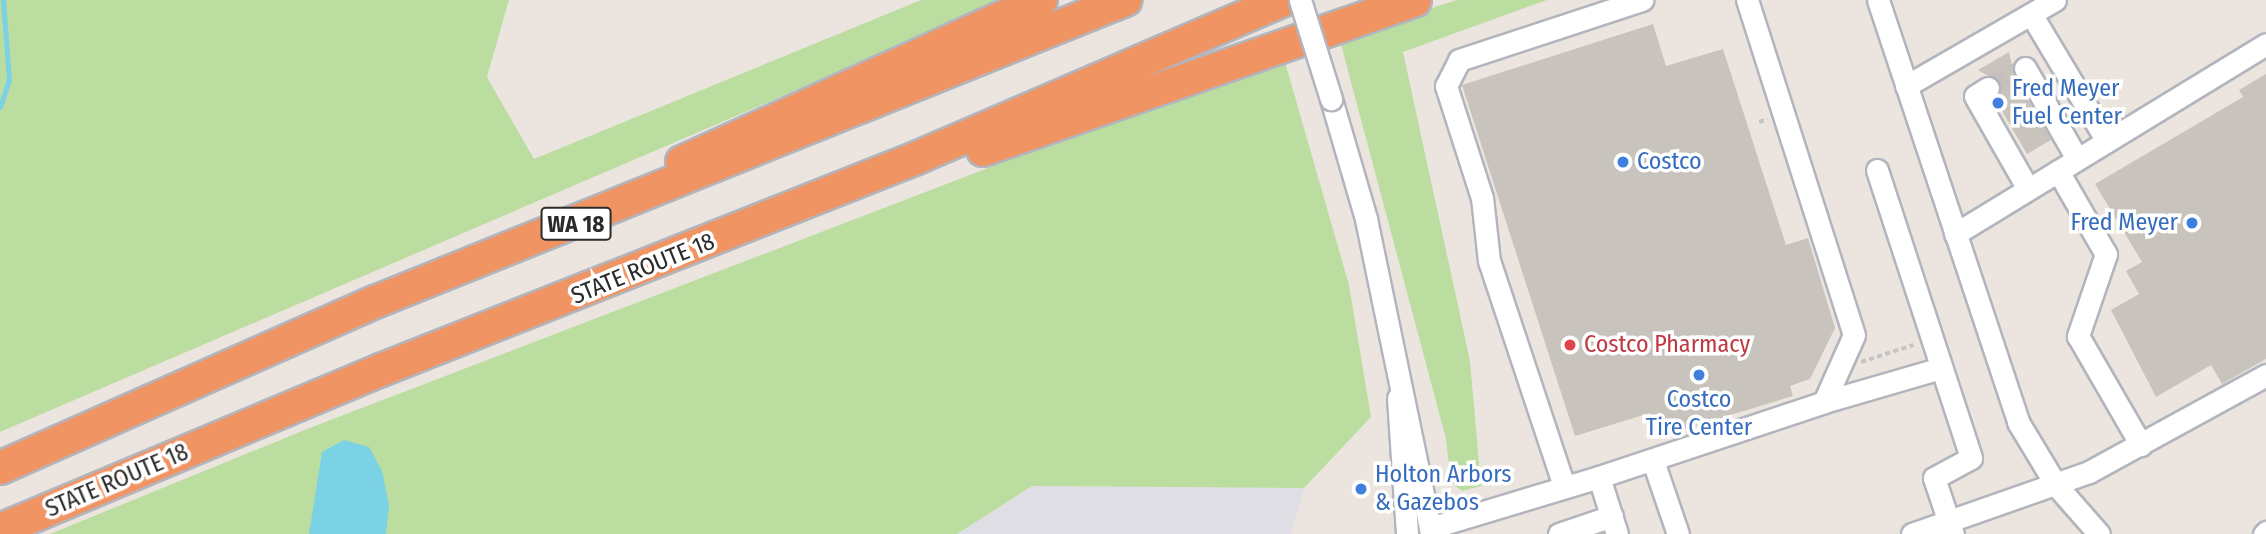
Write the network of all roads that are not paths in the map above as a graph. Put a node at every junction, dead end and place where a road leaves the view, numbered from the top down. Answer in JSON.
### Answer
{"nodes":[{"id":1,"x":1041,"y":0,"type":"edge"},
{"id":2,"x":1125,"y":0,"type":"edge"},
{"id":3,"x":1283,"y":0,"type":"edge"},
{"id":4,"x":1300,"y":0,"type":"edge"},
{"id":5,"x":1415,"y":0,"type":"edge"},
{"id":6,"x":1642,"y":0,"type":"edge"},
{"id":7,"x":1747,"y":0,"type":"edge"},
{"id":8,"x":1878,"y":0,"type":"edge"},
{"id":9,"x":2055,"y":0,"type":"edge"},
{"id":10,"x":2031,"y":14,"type":"junction"},
{"id":11,"x":2266,"y":44,"type":"edge"},
{"id":12,"x":2053,"y":51,"type":"junction"},
{"id":13,"x":1906,"y":86,"type":"junction"},
{"id":14,"x":1989,"y":88,"type":"dead end"},
{"id":15,"x":2107,"y":141,"type":"junction"},
{"id":16,"x":2076,"y":157,"type":"junction"},
{"id":17,"x":1877,"y":170,"type":"dead end"},
{"id":18,"x":2058,"y":172,"type":"junction"},
{"id":19,"x":2028,"y":189,"type":"junction"},
{"id":20,"x":1955,"y":234,"type":"junction"},
{"id":21,"x":671,"y":259,"type":"junction"},
{"id":22,"x":456,"y":269,"type":"junction"},
{"id":23,"x":1941,"y":368,"type":"junction"},
{"id":24,"x":2266,"y":375,"type":"edge"},
{"id":25,"x":1399,"y":389,"type":"junction"},
{"id":26,"x":1824,"y":402,"type":"junction"},
{"id":27,"x":2141,"y":445,"type":"junction"},
{"id":28,"x":1654,"y":461,"type":"junction"},
{"id":29,"x":0,"y":468,"type":"edge"},
{"id":30,"x":1599,"y":477,"type":"junction"},
{"id":31,"x":2056,"y":485,"type":"junction"},
{"id":32,"x":1564,"y":486,"type":"junction"},
{"id":33,"x":1614,"y":525,"type":"edge"},
{"id":34,"x":1951,"y":528,"type":"edge"},
{"id":35,"x":0,"y":530,"type":"edge"},
{"id":36,"x":1431,"y":531,"type":"edge"},
{"id":37,"x":2099,"y":531,"type":"edge"},
{"id":38,"x":1407,"y":534,"type":"edge"},
{"id":39,"x":1559,"y":534,"type":"edge"},
{"id":40,"x":1678,"y":534,"type":"edge"},
{"id":41,"x":1912,"y":534,"type":"edge"}],
"edges":[{"from":1,"to":22,"type":"highway"},
{"from":2,"to":22,"type":"highway","number":"WA 18"},
{"from":3,"to":21,"type":"highway","name":"STATE ROUTE 18","number":"WA 18"},
{"from":4,"to":25,"type":"street","bridge":true},
{"from":5,"to":21,"type":"highway"},
{"from":6,"to":32,"type":"street"},
{"from":7,"to":26,"type":"street"},
{"from":8,"to":13,"type":"street"},
{"from":9,"to":10,"type":"street"},
{"from":10,"to":12,"type":"street"},
{"from":10,"to":13,"type":"street"},
{"from":11,"to":15,"type":"street"},
{"from":12,"to":15,"type":"street"},
{"from":12,"to":16,"type":"street"},
{"from":13,"to":20,"type":"street"},
{"from":14,"to":19,"type":"street"},
{"from":15,"to":16,"type":"street"},
{"from":16,"to":18,"type":"street"},
{"from":17,"to":23,"type":"street"},
{"from":18,"to":19,"type":"street"},
{"from":18,"to":27,"type":"street"},
{"from":19,"to":20,"type":"street"},
{"from":20,"to":31,"type":"street"},
{"from":21,"to":35,"type":"highway","name":"STATE ROUTE 18","number":"WA 18"},
{"from":22,"to":29,"type":"highway","number":"WA 18"},
{"from":23,"to":26,"type":"street"},
{"from":23,"to":34,"type":"street"},
{"from":24,"to":27,"type":"street"},
{"from":25,"to":36,"type":"street"},
{"from":25,"to":38,"type":"street"},
{"from":26,"to":28,"type":"street"},
{"from":27,"to":31,"type":"street"},
{"from":28,"to":30,"type":"street"},
{"from":28,"to":40,"type":"street"},
{"from":30,"to":32,"type":"street"},
{"from":30,"to":33,"type":"street"},
{"from":31,"to":34,"type":"street"},
{"from":31,"to":37,"type":"street"},
{"from":32,"to":36,"type":"street"},
{"from":33,"to":39,"type":"street"},
{"from":34,"to":41,"type":"street"}]}
